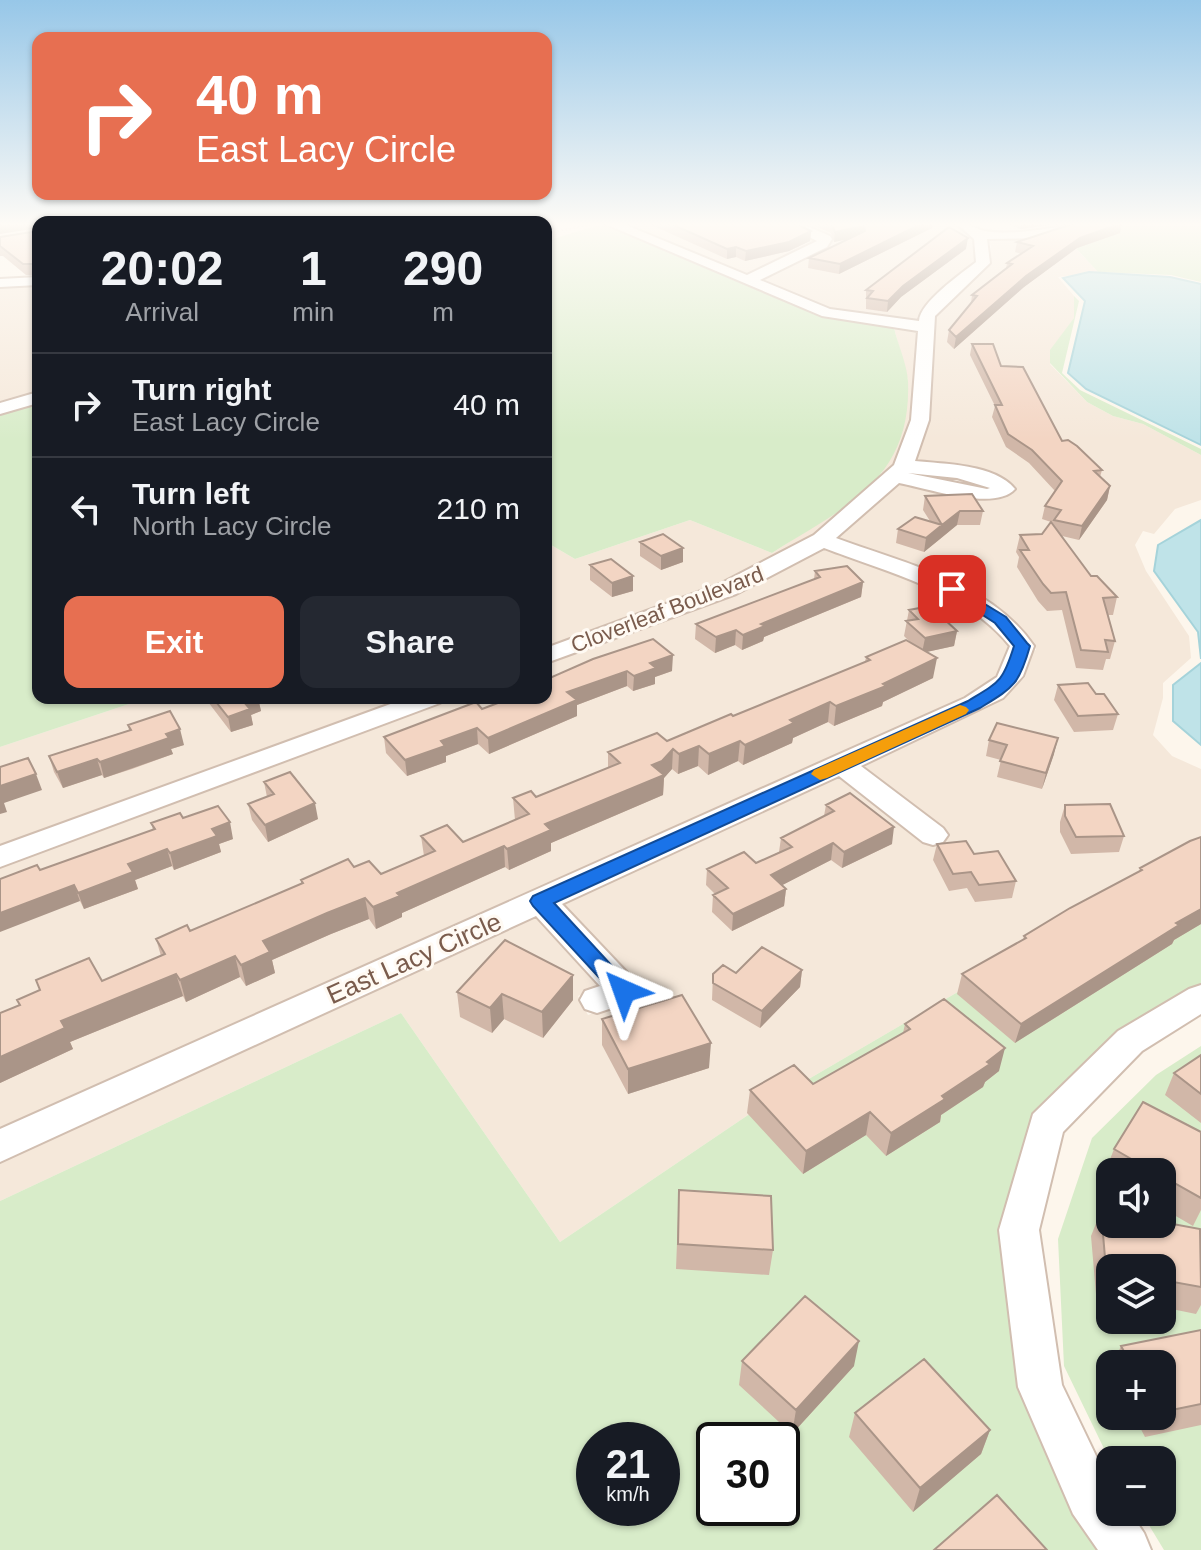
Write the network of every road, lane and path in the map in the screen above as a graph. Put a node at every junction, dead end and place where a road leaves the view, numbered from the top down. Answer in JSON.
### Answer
{"nodes":[{"id":1,"x":782,"y":295,"type":"edge"},
{"id":2,"x":946,"y":295,"type":"edge"},
{"id":3,"x":924,"y":327,"type":"junction"},
{"id":4,"x":32,"y":399,"type":"edge"},
{"id":5,"x":0,"y":409,"type":"edge"},
{"id":6,"x":822,"y":540,"type":"junction"},
{"id":7,"x":552,"y":654,"type":"edge"},
{"id":8,"x":415,"y":704,"type":"edge"},
{"id":9,"x":841,"y":764,"type":"junction"},
{"id":10,"x":933,"y":835,"type":"dead end"},
{"id":11,"x":0,"y":857,"type":"edge"},
{"id":12,"x":540,"y":901,"type":"junction"},
{"id":13,"x":1201,"y":998,"type":"edge"},
{"id":14,"x":597,"y":1000,"type":"dead end"},
{"id":15,"x":0,"y":1146,"type":"edge"},
{"id":16,"x":1127,"y":1550,"type":"edge"}],
"edges":[{"from":1,"to":3,"type":"street"},
{"from":2,"to":3,"type":"street"},
{"from":3,"to":6,"type":"street","name":"Cloverleaf Boulevard"},
{"from":4,"to":5,"type":"street"},
{"from":6,"to":7,"type":"street","name":"Cloverleaf Boulevard"},
{"from":6,"to":9,"type":"street","name":"East Lacy Circle"},
{"from":8,"to":11,"type":"street"},
{"from":9,"to":10,"type":"street"},
{"from":9,"to":12,"type":"street","name":"East Lacy Circle"},
{"from":12,"to":14,"type":"street"},
{"from":12,"to":15,"type":"street","name":"East Lacy Circle"},
{"from":13,"to":16,"type":"street"}]}
